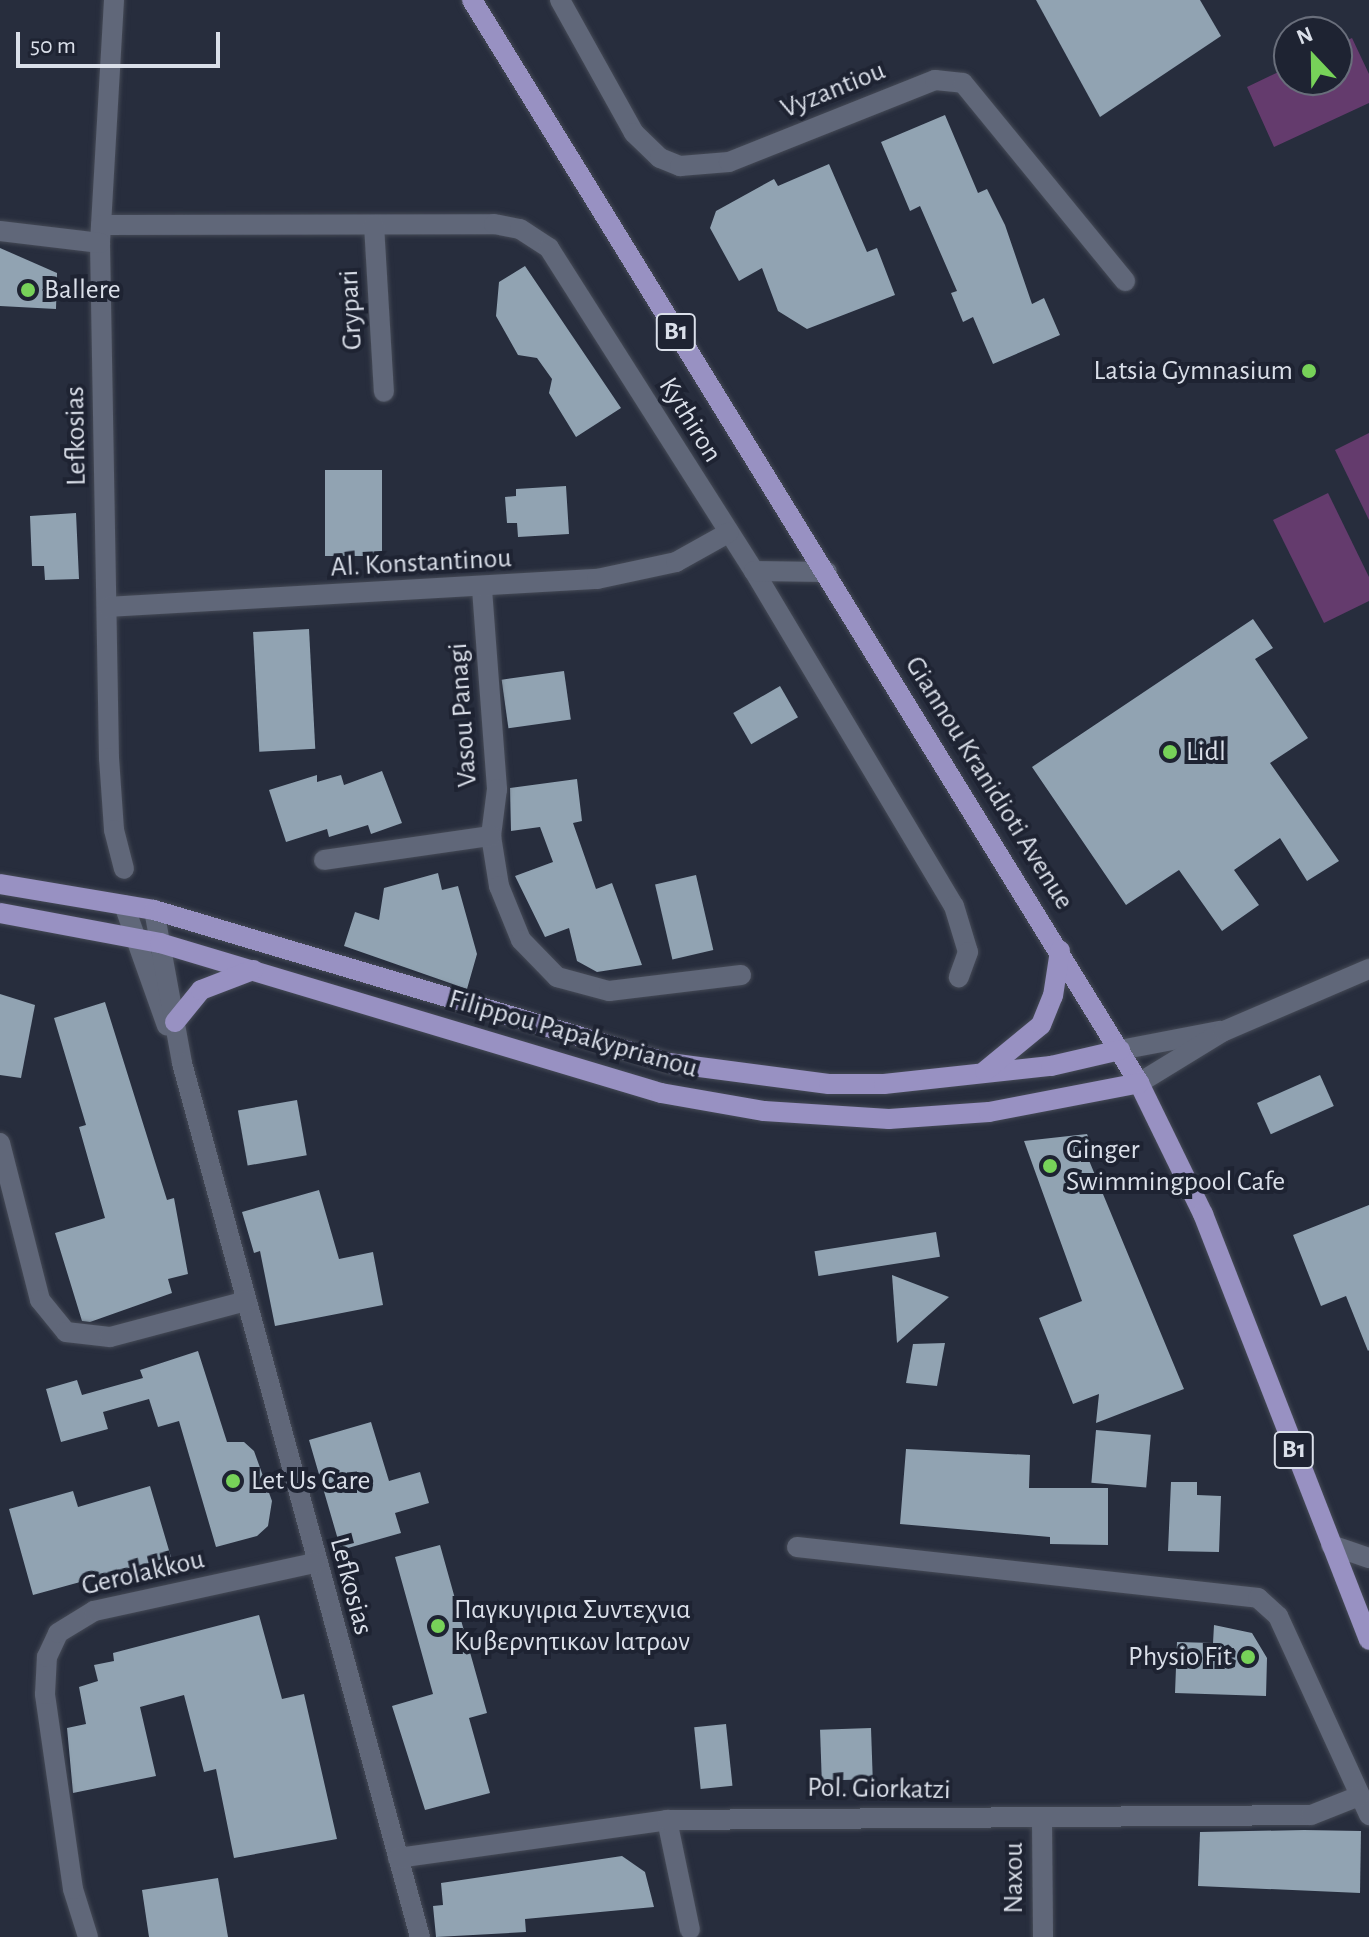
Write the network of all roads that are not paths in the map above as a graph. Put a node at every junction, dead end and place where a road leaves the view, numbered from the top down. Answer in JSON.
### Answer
{"nodes":[{"id":1,"x":114,"y":0,"type":"edge"},
{"id":2,"x":472,"y":0,"type":"edge"},
{"id":3,"x":560,"y":0,"type":"edge"},
{"id":4,"x":374,"y":225,"type":"junction"},
{"id":5,"x":0,"y":231,"type":"edge"},
{"id":6,"x":100,"y":234,"type":"junction"},
{"id":7,"x":1125,"y":281,"type":"dead end"},
{"id":8,"x":384,"y":392,"type":"dead end"},
{"id":9,"x":728,"y":533,"type":"junction"},
{"id":10,"x":754,"y":571,"type":"junction"},
{"id":11,"x":827,"y":572,"type":"junction"},
{"id":12,"x":482,"y":589,"type":"junction"},
{"id":13,"x":108,"y":607,"type":"junction"},
{"id":14,"x":491,"y":836,"type":"junction"},
{"id":15,"x":324,"y":860,"type":"dead end"},
{"id":16,"x":124,"y":869,"type":"dead end"},
{"id":17,"x":0,"y":884,"type":"edge"},
{"id":18,"x":124,"y":905,"type":"junction"},
{"id":19,"x":154,"y":910,"type":"junction"},
{"id":20,"x":0,"y":913,"type":"edge"},
{"id":21,"x":135,"y":939,"type":"junction"},
{"id":22,"x":160,"y":943,"type":"junction"},
{"id":23,"x":1060,"y":951,"type":"junction"},
{"id":24,"x":1369,"y":969,"type":"edge"},
{"id":25,"x":253,"y":970,"type":"junction"},
{"id":26,"x":741,"y":975,"type":"dead end"},
{"id":27,"x":959,"y":977,"type":"dead end"},
{"id":28,"x":175,"y":1022,"type":"junction"},
{"id":29,"x":1224,"y":1031,"type":"junction"},
{"id":30,"x":1120,"y":1050,"type":"junction"},
{"id":31,"x":182,"y":1063,"type":"junction"},
{"id":32,"x":974,"y":1077,"type":"junction"},
{"id":33,"x":1139,"y":1083,"type":"junction"},
{"id":34,"x":0,"y":1143,"type":"edge"},
{"id":35,"x":246,"y":1301,"type":"junction"},
{"id":36,"x":1331,"y":1545,"type":"junction"},
{"id":37,"x":797,"y":1547,"type":"dead end"},
{"id":38,"x":1369,"y":1558,"type":"edge"},
{"id":39,"x":315,"y":1563,"type":"junction"},
{"id":40,"x":1369,"y":1640,"type":"edge"},
{"id":41,"x":1359,"y":1796,"type":"junction"},
{"id":42,"x":1369,"y":1815,"type":"edge"},
{"id":43,"x":1042,"y":1819,"type":"junction"},
{"id":44,"x":667,"y":1820,"type":"junction"},
{"id":45,"x":398,"y":1858,"type":"junction"},
{"id":46,"x":690,"y":1930,"type":"dead end"},
{"id":47,"x":88,"y":1937,"type":"edge"},
{"id":48,"x":420,"y":1937,"type":"edge"},
{"id":49,"x":1043,"y":1937,"type":"edge"}],
"edges":[{"from":1,"to":6,"type":"street","name":"Lefkosias"},
{"from":2,"to":11,"type":"main road","name":"Giannou Kranidioti Avenue","number":"B1"},
{"from":3,"to":7,"type":"street","name":"Vyzantiou"},
{"from":4,"to":6,"type":"street","name":"Kythiron"},
{"from":4,"to":8,"type":"street","name":"Grypari"},
{"from":4,"to":9,"type":"street","name":"Kythiron"},
{"from":5,"to":6,"type":"street","name":"Kythiron"},
{"from":6,"to":13,"type":"street","name":"Lefkosias"},
{"from":9,"to":10,"type":"street","name":"Kythiron"},
{"from":9,"to":12,"type":"street","name":"Al. Konstantinou"},
{"from":10,"to":11,"type":"street"},
{"from":10,"to":27,"type":"street","name":"Kythiron"},
{"from":11,"to":23,"type":"main road","name":"Giannou Kranidioti Avenue","number":"B1"},
{"from":12,"to":13,"type":"street","name":"Al. Konstantinou"},
{"from":12,"to":14,"type":"street","name":"Vasou Panagi"},
{"from":13,"to":16,"type":"street","name":"Lefkosias"},
{"from":14,"to":15,"type":"street"},
{"from":14,"to":26,"type":"street","name":"Vasou Panagi"},
{"from":17,"to":18,"type":"main road","name":"Filippou Papakyprianou"},
{"from":18,"to":19,"type":"main road","name":"Filippou Papakyprianou"},
{"from":18,"to":21,"type":"street","name":"Lefkosias"},
{"from":19,"to":22,"type":"street","name":"Lefkosias"},
{"from":19,"to":32,"type":"main road","name":"Filippou Papakyprianou"},
{"from":20,"to":21,"type":"main road","name":"Filippou Papakyprianou"},
{"from":21,"to":22,"type":"main road","name":"Filippou Papakyprianou"},
{"from":21,"to":31,"type":"street","name":"Lefkosias"},
{"from":22,"to":25,"type":"main road","name":"Filippou Papakyprianou"},
{"from":22,"to":28,"type":"street","name":"Lefkosias"},
{"from":23,"to":30,"type":"main road","name":"Giannou Kranidioti Avenue","number":"B1"},
{"from":23,"to":32,"type":"main road"},
{"from":24,"to":29,"type":"street"},
{"from":25,"to":28,"type":"main road"},
{"from":25,"to":33,"type":"main road","name":"Filippou Papakyprianou"},
{"from":28,"to":31,"type":"street","name":"Lefkosias"},
{"from":29,"to":30,"type":"street"},
{"from":29,"to":33,"type":"street"},
{"from":30,"to":32,"type":"main road","name":"Filippou Papakyprianou"},
{"from":30,"to":33,"type":"main road","name":"Giannou Kranidioti Avenue","number":"B1"},
{"from":31,"to":35,"type":"street","name":"Lefkosias"},
{"from":33,"to":36,"type":"main road","name":"Giannou Kranidioti Avenue","number":"B1"},
{"from":34,"to":35,"type":"street"},
{"from":35,"to":39,"type":"street","name":"Lefkosias"},
{"from":36,"to":38,"type":"street"},
{"from":36,"to":40,"type":"main road","name":"Giannou Kranidioti Avenue","number":"B1"},
{"from":37,"to":41,"type":"street"},
{"from":39,"to":45,"type":"street","name":"Lefkosias"},
{"from":39,"to":47,"type":"street","name":"Gerolakkou"},
{"from":41,"to":42,"type":"street"},
{"from":41,"to":43,"type":"street","name":"Pol. Giorkatzi"},
{"from":43,"to":44,"type":"street","name":"Pol. Giorkatzi"},
{"from":43,"to":49,"type":"street","name":"Naxou"},
{"from":44,"to":45,"type":"street","name":"Pol. Giorkatzi"},
{"from":44,"to":46,"type":"street"},
{"from":45,"to":48,"type":"street","name":"Lefkosias"}]}
